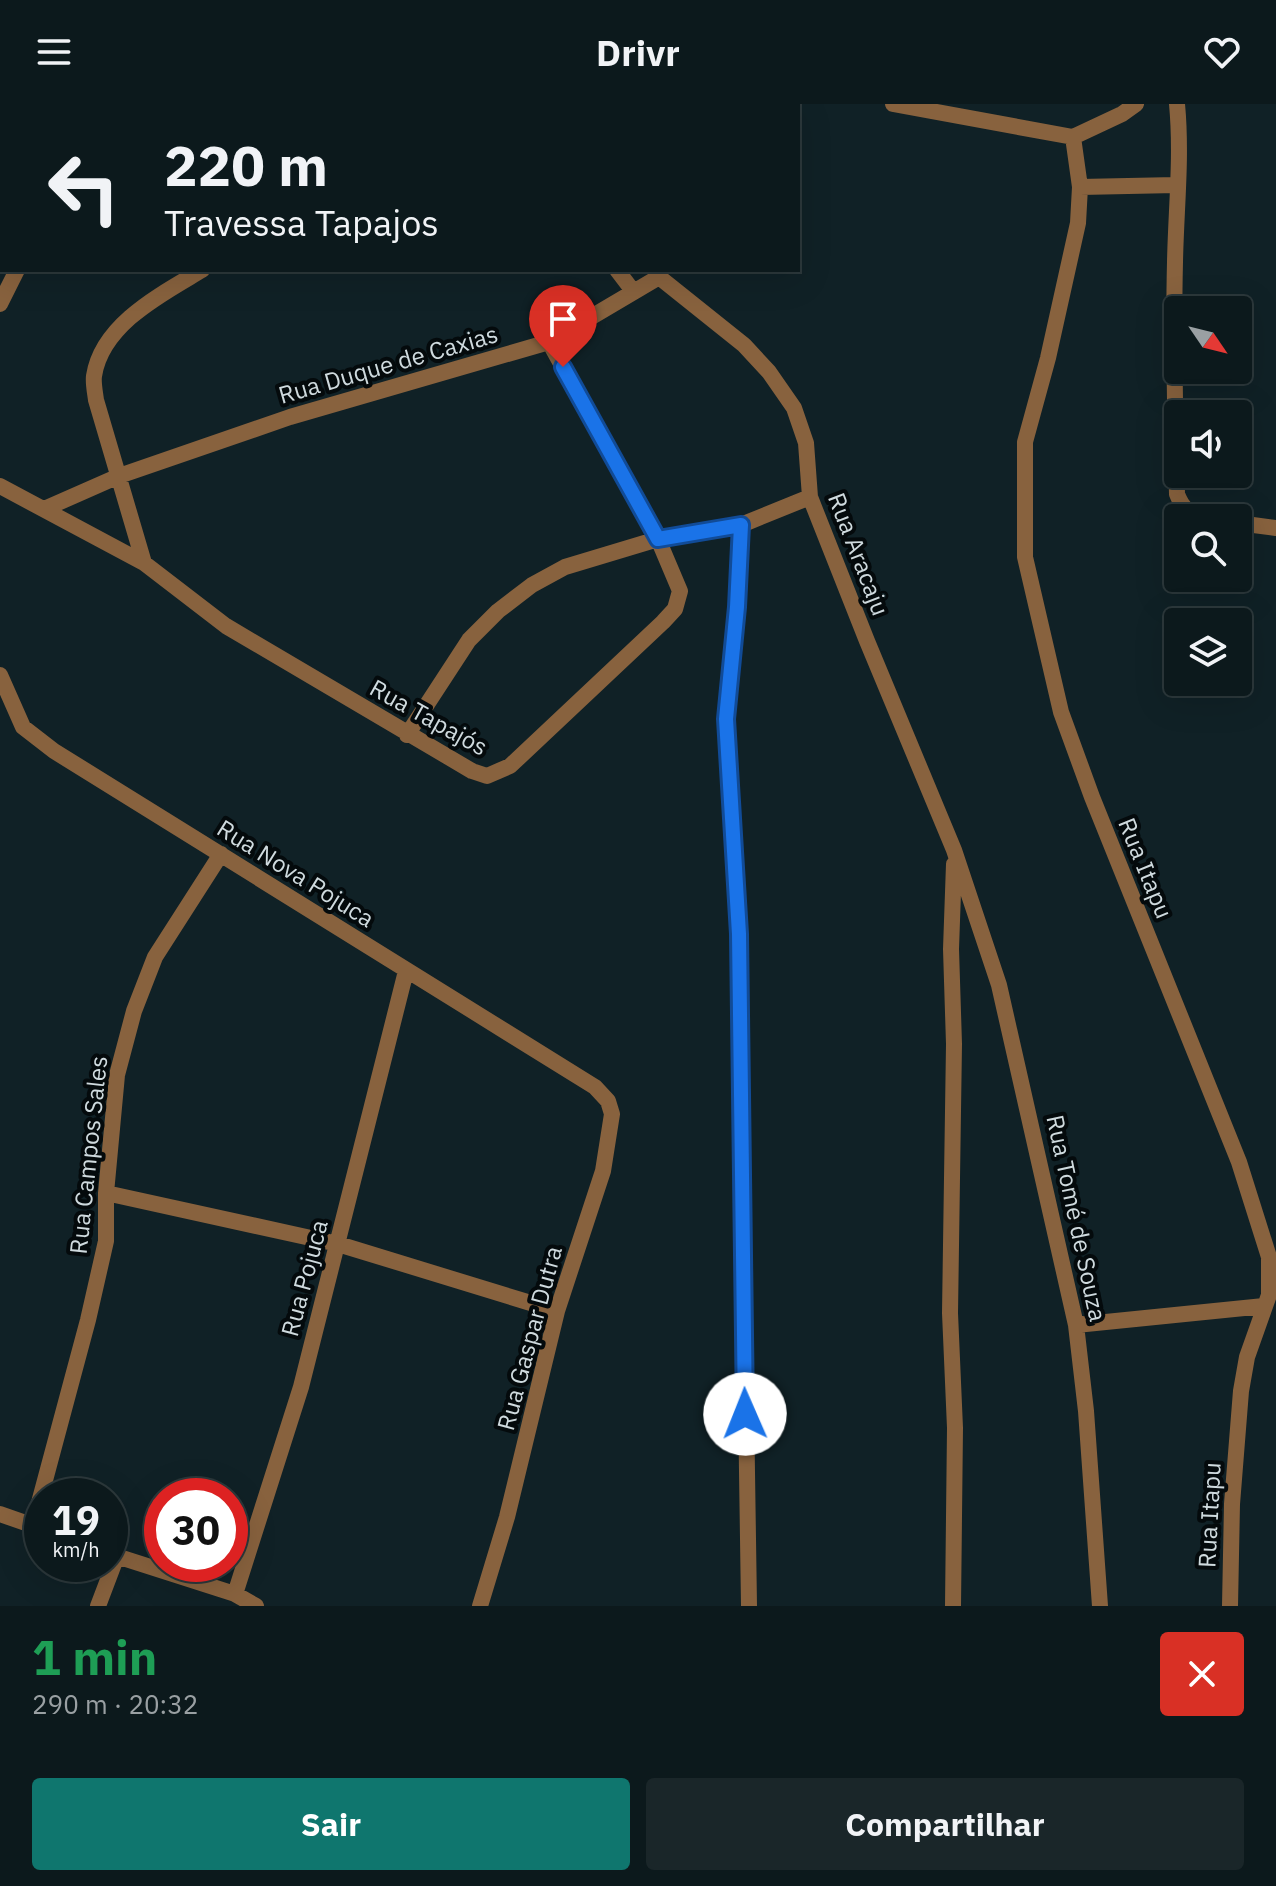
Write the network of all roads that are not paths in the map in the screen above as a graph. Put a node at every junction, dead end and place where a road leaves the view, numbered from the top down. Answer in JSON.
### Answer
{"nodes":[{"id":1,"x":893,"y":104,"type":"edge"},
{"id":2,"x":1136,"y":104,"type":"edge"},
{"id":3,"x":1177,"y":104,"type":"edge"},
{"id":4,"x":1073,"y":137,"type":"junction"},
{"id":5,"x":1176,"y":185,"type":"junction"},
{"id":6,"x":1080,"y":187,"type":"junction"},
{"id":7,"x":16,"y":272,"type":"edge"},
{"id":8,"x":199,"y":272,"type":"edge"},
{"id":9,"x":619,"y":272,"type":"edge"},
{"id":10,"x":658,"y":273,"type":"edge"},
{"id":11,"x":633,"y":291,"type":"junction"},
{"id":12,"x":0,"y":304,"type":"edge"},
{"id":13,"x":549,"y":342,"type":"junction"},
{"id":14,"x":119,"y":476,"type":"junction"},
{"id":15,"x":0,"y":486,"type":"edge"},
{"id":16,"x":810,"y":497,"type":"junction"},
{"id":17,"x":1180,"y":504,"type":"edge"},
{"id":18,"x":44,"y":509,"type":"junction"},
{"id":19,"x":741,"y":525,"type":"junction"},
{"id":20,"x":1252,"y":525,"type":"edge"},
{"id":21,"x":1276,"y":528,"type":"edge"},
{"id":22,"x":658,"y":539,"type":"junction"},
{"id":23,"x":144,"y":563,"type":"junction"},
{"id":24,"x":0,"y":675,"type":"edge"},
{"id":25,"x":407,"y":735,"type":"junction"},
{"id":26,"x":954,"y":850,"type":"junction"},
{"id":27,"x":221,"y":854,"type":"junction"},
{"id":28,"x":406,"y":971,"type":"junction"},
{"id":29,"x":595,"y":1087,"type":"joint"},
{"id":30,"x":106,"y":1193,"type":"junction"},
{"id":31,"x":338,"y":1244,"type":"junction"},
{"id":32,"x":1264,"y":1306,"type":"junction"},
{"id":33,"x":557,"y":1311,"type":"junction"},
{"id":34,"x":1076,"y":1325,"type":"junction"},
{"id":35,"x":49,"y":1478,"type":"edge"},
{"id":36,"x":0,"y":1514,"type":"edge"},
{"id":37,"x":24,"y":1522,"type":"edge"},
{"id":38,"x":128,"y":1560,"type":"edge"},
{"id":39,"x":105,"y":1582,"type":"edge"},
{"id":40,"x":235,"y":1594,"type":"junction"},
{"id":41,"x":98,"y":1606,"type":"edge"},
{"id":42,"x":256,"y":1606,"type":"edge"},
{"id":43,"x":480,"y":1606,"type":"edge"},
{"id":44,"x":749,"y":1606,"type":"edge"},
{"id":45,"x":953,"y":1606,"type":"edge"},
{"id":46,"x":1100,"y":1606,"type":"edge"},
{"id":47,"x":1230,"y":1606,"type":"edge"}],
"edges":[{"from":1,"to":4,"type":"street"},
{"from":2,"to":4,"type":"street"},
{"from":3,"to":5,"type":"street"},
{"from":4,"to":6,"type":"street","name":"Rua Itapu"},
{"from":5,"to":6,"type":"street"},
{"from":5,"to":17,"type":"street"},
{"from":6,"to":32,"type":"street","name":"Rua Itapu"},
{"from":7,"to":12,"type":"street"},
{"from":8,"to":14,"type":"street"},
{"from":9,"to":11,"type":"street"},
{"from":10,"to":11,"type":"street","name":"Rua Duque de Caxias"},
{"from":10,"to":16,"type":"street","name":"Rua Aracaju"},
{"from":11,"to":13,"type":"street","name":"Rua Duque de Caxias"},
{"from":13,"to":14,"type":"street","name":"Rua Duque de Caxias"},
{"from":13,"to":22,"type":"street","name":"Rua Tapajós"},
{"from":14,"to":18,"type":"street","name":"Rua Duque de Caxias"},
{"from":14,"to":23,"type":"street"},
{"from":15,"to":18,"type":"street","name":"Rua Tapajós"},
{"from":16,"to":19,"type":"street"},
{"from":16,"to":26,"type":"street","name":"Rua Aracaju"},
{"from":18,"to":23,"type":"street","name":"Rua Tapajós"},
{"from":19,"to":22,"type":"street"},
{"from":19,"to":44,"type":"street"},
{"from":20,"to":21,"type":"street"},
{"from":22,"to":25,"type":"street"},
{"from":22,"to":25,"type":"street","name":"Rua Tapajós"},
{"from":23,"to":25,"type":"street","name":"Rua Tapajós"},
{"from":24,"to":27,"type":"street","name":"Rua Nova Pojuca"},
{"from":26,"to":34,"type":"street","name":"Rua Tomé de Souza"},
{"from":26,"to":45,"type":"street"},
{"from":27,"to":28,"type":"street","name":"Rua Nova Pojuca"},
{"from":27,"to":30,"type":"street","name":"Rua Campos Sales"},
{"from":28,"to":29,"type":"street","name":"Rua Nova Pojuca"},
{"from":28,"to":31,"type":"street","name":"Rua Pojuca"},
{"from":29,"to":33,"type":"street","name":"Rua Gaspar Dutra"},
{"from":30,"to":31,"type":"street"},
{"from":30,"to":35,"type":"street","name":"Rua Campos Sales"},
{"from":31,"to":33,"type":"street"},
{"from":31,"to":40,"type":"street","name":"Rua Pojuca"},
{"from":32,"to":34,"type":"street"},
{"from":32,"to":47,"type":"street","name":"Rua Itapu"},
{"from":33,"to":43,"type":"street","name":"Rua Gaspar Dutra"},
{"from":34,"to":46,"type":"street","name":"Rua Tomé de Souza"},
{"from":36,"to":37,"type":"street"},
{"from":38,"to":40,"type":"street"},
{"from":39,"to":41,"type":"street"},
{"from":40,"to":42,"type":"street"}]}
